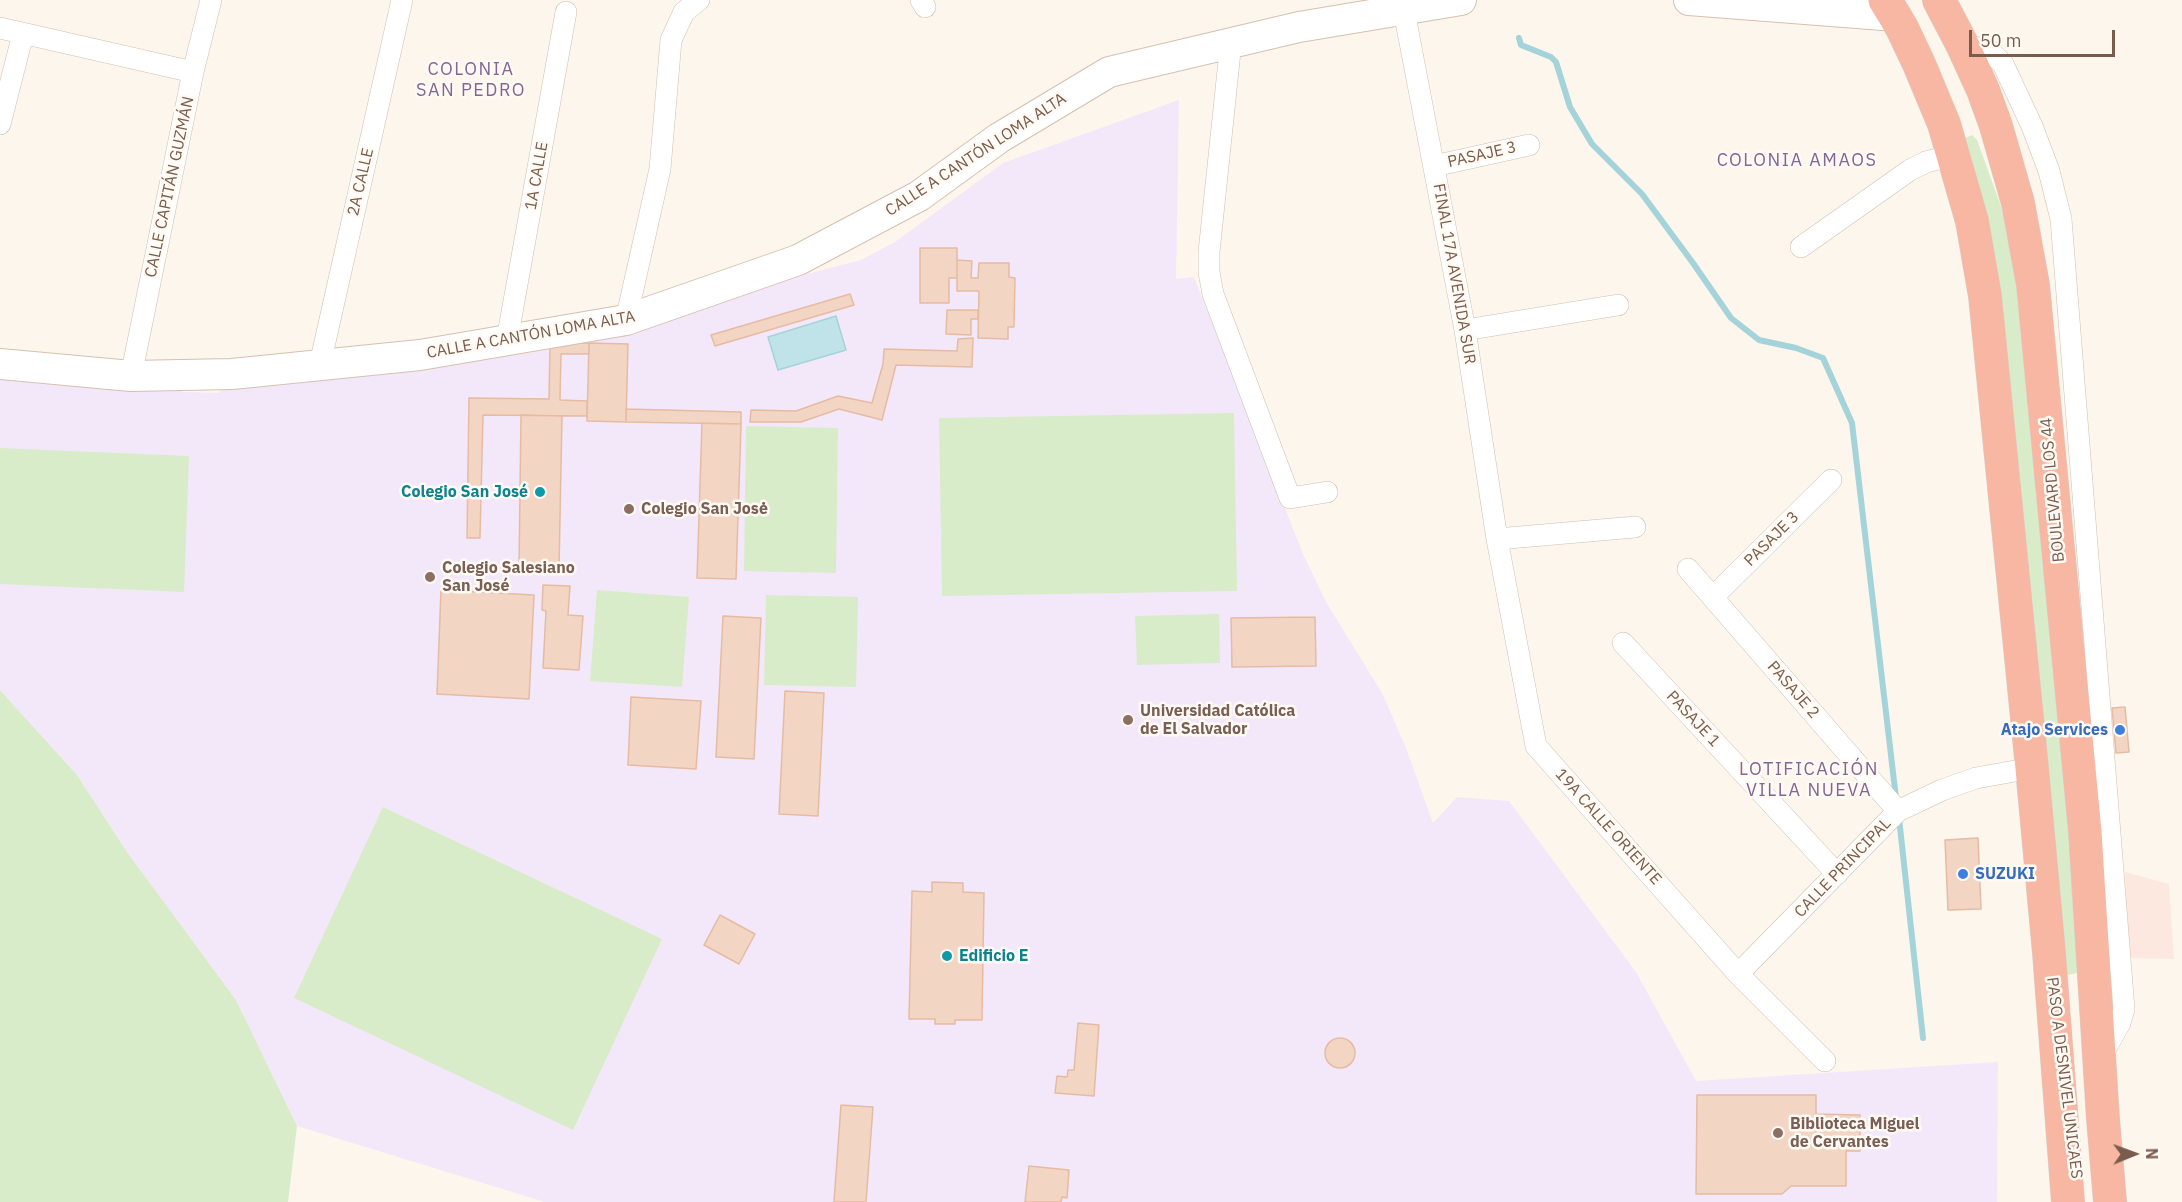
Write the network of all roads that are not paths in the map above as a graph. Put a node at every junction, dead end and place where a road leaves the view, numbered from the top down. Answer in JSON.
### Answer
{"nodes":[{"id":1,"x":211,"y":0,"type":"edge"},
{"id":2,"x":402,"y":0,"type":"edge"},
{"id":3,"x":699,"y":0,"type":"edge"},
{"id":4,"x":1689,"y":0,"type":"edge"},
{"id":5,"x":1939,"y":0,"type":"edge"},
{"id":6,"x":1448,"y":1,"type":"edge"},
{"id":7,"x":1404,"y":10,"type":"junction"},
{"id":8,"x":566,"y":12,"type":"dead end"},
{"id":9,"x":1894,"y":15,"type":"edge"},
{"id":10,"x":0,"y":28,"type":"edge"},
{"id":11,"x":23,"y":34,"type":"junction"},
{"id":12,"x":1231,"y":42,"type":"junction"},
{"id":13,"x":1962,"y":44,"type":"junction"},
{"id":14,"x":193,"y":72,"type":"junction"},
{"id":15,"x":1983,"y":90,"type":"junction"},
{"id":16,"x":0,"y":124,"type":"edge"},
{"id":17,"x":1529,"y":145,"type":"dead end"},
{"id":18,"x":1953,"y":155,"type":"junction"},
{"id":19,"x":1434,"y":166,"type":"junction"},
{"id":20,"x":2025,"y":235,"type":"junction"},
{"id":21,"x":1801,"y":247,"type":"dead end"},
{"id":22,"x":1618,"y":305,"type":"dead end"},
{"id":23,"x":626,"y":320,"type":"junction"},
{"id":24,"x":1465,"y":330,"type":"junction"},
{"id":25,"x":507,"y":340,"type":"junction"},
{"id":26,"x":0,"y":364,"type":"edge"},
{"id":27,"x":320,"y":364,"type":"junction"},
{"id":28,"x":131,"y":376,"type":"junction"},
{"id":29,"x":1831,"y":480,"type":"dead end"},
{"id":30,"x":1328,"y":492,"type":"dead end"},
{"id":31,"x":1635,"y":527,"type":"dead end"},
{"id":32,"x":1497,"y":539,"type":"junction"},
{"id":33,"x":1688,"y":569,"type":"dead end"},
{"id":34,"x":1713,"y":597,"type":"junction"},
{"id":35,"x":1623,"y":643,"type":"dead end"},
{"id":36,"x":2032,"y":768,"type":"junction"},
{"id":37,"x":1898,"y":811,"type":"junction"},
{"id":38,"x":1837,"y":874,"type":"junction"},
{"id":39,"x":2049,"y":953,"type":"junction"},
{"id":40,"x":1738,"y":974,"type":"junction"},
{"id":41,"x":2097,"y":996,"type":"junction"},
{"id":42,"x":2106,"y":1047,"type":"junction"},
{"id":43,"x":1825,"y":1061,"type":"dead end"},
{"id":44,"x":2068,"y":1202,"type":"edge"},
{"id":45,"x":2080,"y":1202,"type":"edge"},
{"id":46,"x":2110,"y":1202,"type":"edge"},
{"id":47,"x":2124,"y":1202,"type":"edge"}],
"edges":[{"from":1,"to":14,"type":"street","name":"CALLE CAPITÁN GUZMÁN"},
{"from":2,"to":27,"type":"street","name":"2A CALLE"},
{"from":3,"to":23,"type":"street"},
{"from":4,"to":9,"type":"street"},
{"from":5,"to":13,"type":"highway","name":"BOULEVARD LOS 44"},
{"from":6,"to":7,"type":"street","name":"CALLE A CANTÓN LOMA ALTA"},
{"from":7,"to":12,"type":"street","name":"CALLE A CANTÓN LOMA ALTA"},
{"from":7,"to":19,"type":"street","name":"FINAL 17A AVENIDA SUR"},
{"from":8,"to":25,"type":"street","name":"1A CALLE"},
{"from":9,"to":15,"type":"highway"},
{"from":9,"to":18,"type":"highway"},
{"from":10,"to":11,"type":"street"},
{"from":11,"to":14,"type":"street"},
{"from":11,"to":16,"type":"street"},
{"from":12,"to":23,"type":"street","name":"CALLE A CANTÓN LOMA ALTA"},
{"from":12,"to":30,"type":"street"},
{"from":13,"to":15,"type":"highway","name":"BOULEVARD LOS 44"},
{"from":13,"to":42,"type":"street"},
{"from":14,"to":28,"type":"street","name":"CALLE CAPITÁN GUZMÁN"},
{"from":15,"to":20,"type":"highway","name":"BOULEVARD LOS 44"},
{"from":17,"to":19,"type":"street","name":"PASAJE 3"},
{"from":18,"to":20,"type":"highway"},
{"from":18,"to":21,"type":"street"},
{"from":18,"to":36,"type":"highway"},
{"from":19,"to":24,"type":"street","name":"FINAL 17A AVENIDA SUR"},
{"from":20,"to":41,"type":"highway","name":"BOULEVARD LOS 44"},
{"from":22,"to":24,"type":"street"},
{"from":23,"to":25,"type":"street","name":"CALLE A CANTÓN LOMA ALTA"},
{"from":24,"to":32,"type":"street","name":"FINAL 17A AVENIDA SUR"},
{"from":25,"to":27,"type":"street","name":"CALLE A CANTÓN LOMA ALTA"},
{"from":26,"to":28,"type":"street","name":"CALLE A CANTÓN LOMA ALTA"},
{"from":27,"to":28,"type":"street","name":"CALLE A CANTÓN LOMA ALTA"},
{"from":29,"to":34,"type":"street","name":"PASAJE 3"},
{"from":31,"to":32,"type":"street"},
{"from":32,"to":40,"type":"street","name":"19A CALLE ORIENTE"},
{"from":33,"to":34,"type":"street","name":"PASAJE 2"},
{"from":34,"to":37,"type":"street","name":"PASAJE 2"},
{"from":35,"to":38,"type":"street","name":"PASAJE 1"},
{"from":36,"to":37,"type":"street","name":"CALLE PRINCIPAL"},
{"from":36,"to":39,"type":"highway"},
{"from":37,"to":38,"type":"street","name":"CALLE PRINCIPAL"},
{"from":38,"to":40,"type":"street","name":"CALLE PRINCIPAL"},
{"from":39,"to":44,"type":"highway"},
{"from":39,"to":45,"type":"highway","name":"PASO A DESNIVEL UNICAES"},
{"from":40,"to":43,"type":"street","name":"19A CALLE ORIENTE"},
{"from":41,"to":42,"type":"highway"},
{"from":41,"to":46,"type":"highway","name":"PASO A DESNIVEL UNICAES"},
{"from":42,"to":47,"type":"highway"}]}
